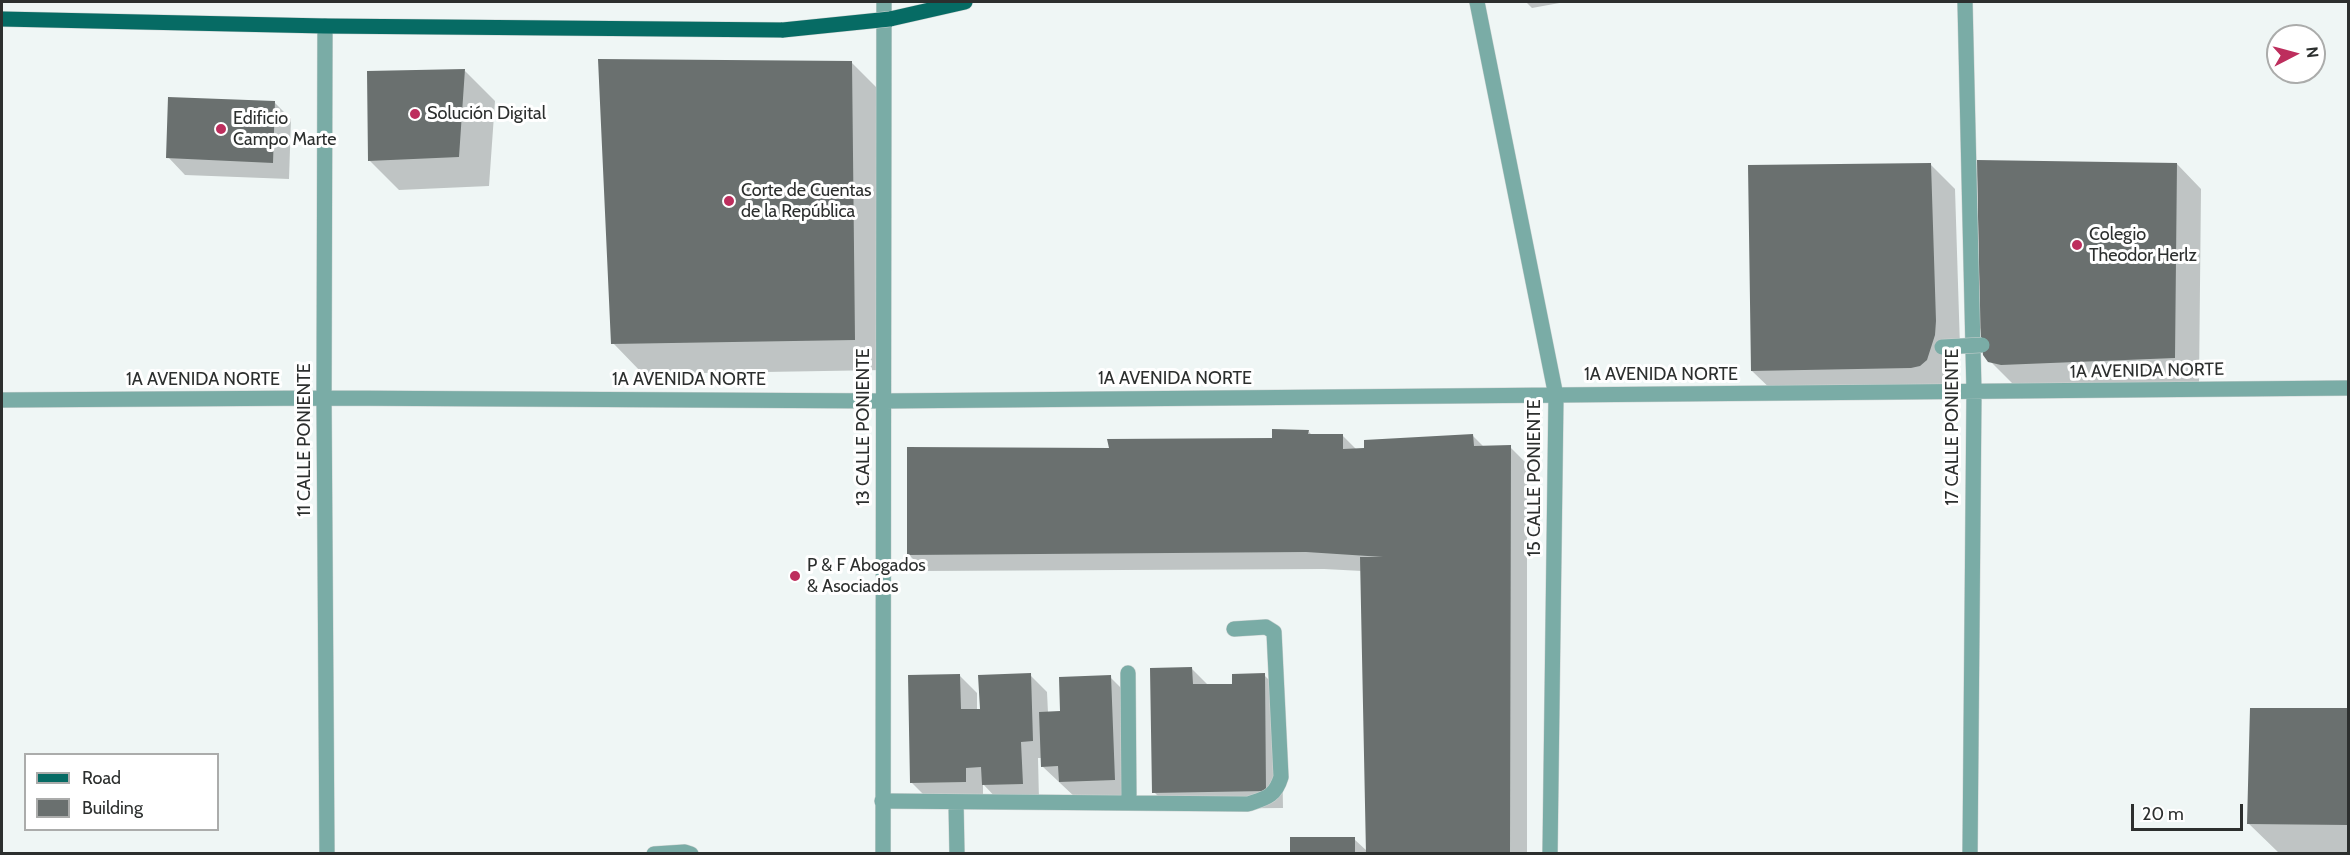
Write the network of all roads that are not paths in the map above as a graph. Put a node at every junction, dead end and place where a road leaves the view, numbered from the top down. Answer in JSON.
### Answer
{"nodes":[{"id":1,"x":884,"y":2,"type":"edge"},
{"id":2,"x":966,"y":2,"type":"edge"},
{"id":3,"x":1477,"y":2,"type":"edge"},
{"id":4,"x":1965,"y":2,"type":"edge"},
{"id":5,"x":2,"y":19,"type":"edge"},
{"id":6,"x":325,"y":26,"type":"junction"},
{"id":7,"x":1982,"y":345,"type":"dead end"},
{"id":8,"x":1932,"y":347,"type":"dead end"},
{"id":9,"x":2349,"y":388,"type":"edge"},
{"id":10,"x":1974,"y":392,"type":"junction"},
{"id":11,"x":1556,"y":396,"type":"junction"},
{"id":12,"x":324,"y":398,"type":"junction"},
{"id":13,"x":2,"y":400,"type":"edge"},
{"id":14,"x":884,"y":401,"type":"junction"},
{"id":15,"x":1234,"y":629,"type":"dead end"},
{"id":16,"x":1128,"y":673,"type":"dead end"},
{"id":17,"x":882,"y":801,"type":"junction"},
{"id":18,"x":956,"y":802,"type":"junction"},
{"id":19,"x":1129,"y":803,"type":"junction"},
{"id":20,"x":327,"y":854,"type":"edge"},
{"id":21,"x":654,"y":854,"type":"edge"},
{"id":22,"x":692,"y":854,"type":"edge"},
{"id":23,"x":882,"y":854,"type":"edge"},
{"id":24,"x":957,"y":854,"type":"edge"},
{"id":25,"x":1550,"y":854,"type":"edge"},
{"id":26,"x":1971,"y":854,"type":"edge"}],
"edges":[{"from":1,"to":14,"type":"street","name":"13 CALLE PONIENTE"},
{"from":2,"to":6,"type":"main road","bridge":true},
{"from":3,"to":11,"type":"street","name":"15 CALLE PONIENTE"},
{"from":4,"to":10,"type":"street","name":"17 CALLE PONIENTE"},
{"from":5,"to":6,"type":"main road"},
{"from":6,"to":12,"type":"street","name":"11 CALLE PONIENTE"},
{"from":7,"to":8,"type":"street","bridge":true},
{"from":9,"to":10,"type":"street","name":"1A AVENIDA NORTE"},
{"from":10,"to":11,"type":"street","name":"1A AVENIDA NORTE"},
{"from":10,"to":26,"type":"street","name":"17 CALLE PONIENTE"},
{"from":11,"to":14,"type":"street","name":"1A AVENIDA NORTE"},
{"from":11,"to":25,"type":"street","name":"15 CALLE PONIENTE"},
{"from":12,"to":13,"type":"street","name":"1A AVENIDA NORTE"},
{"from":12,"to":14,"type":"street","name":"1A AVENIDA NORTE"},
{"from":12,"to":20,"type":"street","name":"11 CALLE PONIENTE"},
{"from":14,"to":17,"type":"street","name":"13 CALLE PONIENTE"},
{"from":15,"to":19,"type":"street"},
{"from":16,"to":19,"type":"street"},
{"from":17,"to":18,"type":"street"},
{"from":17,"to":23,"type":"street","name":"13 CALLE PONIENTE"},
{"from":18,"to":19,"type":"street"},
{"from":18,"to":24,"type":"street"},
{"from":21,"to":22,"type":"street"}]}
